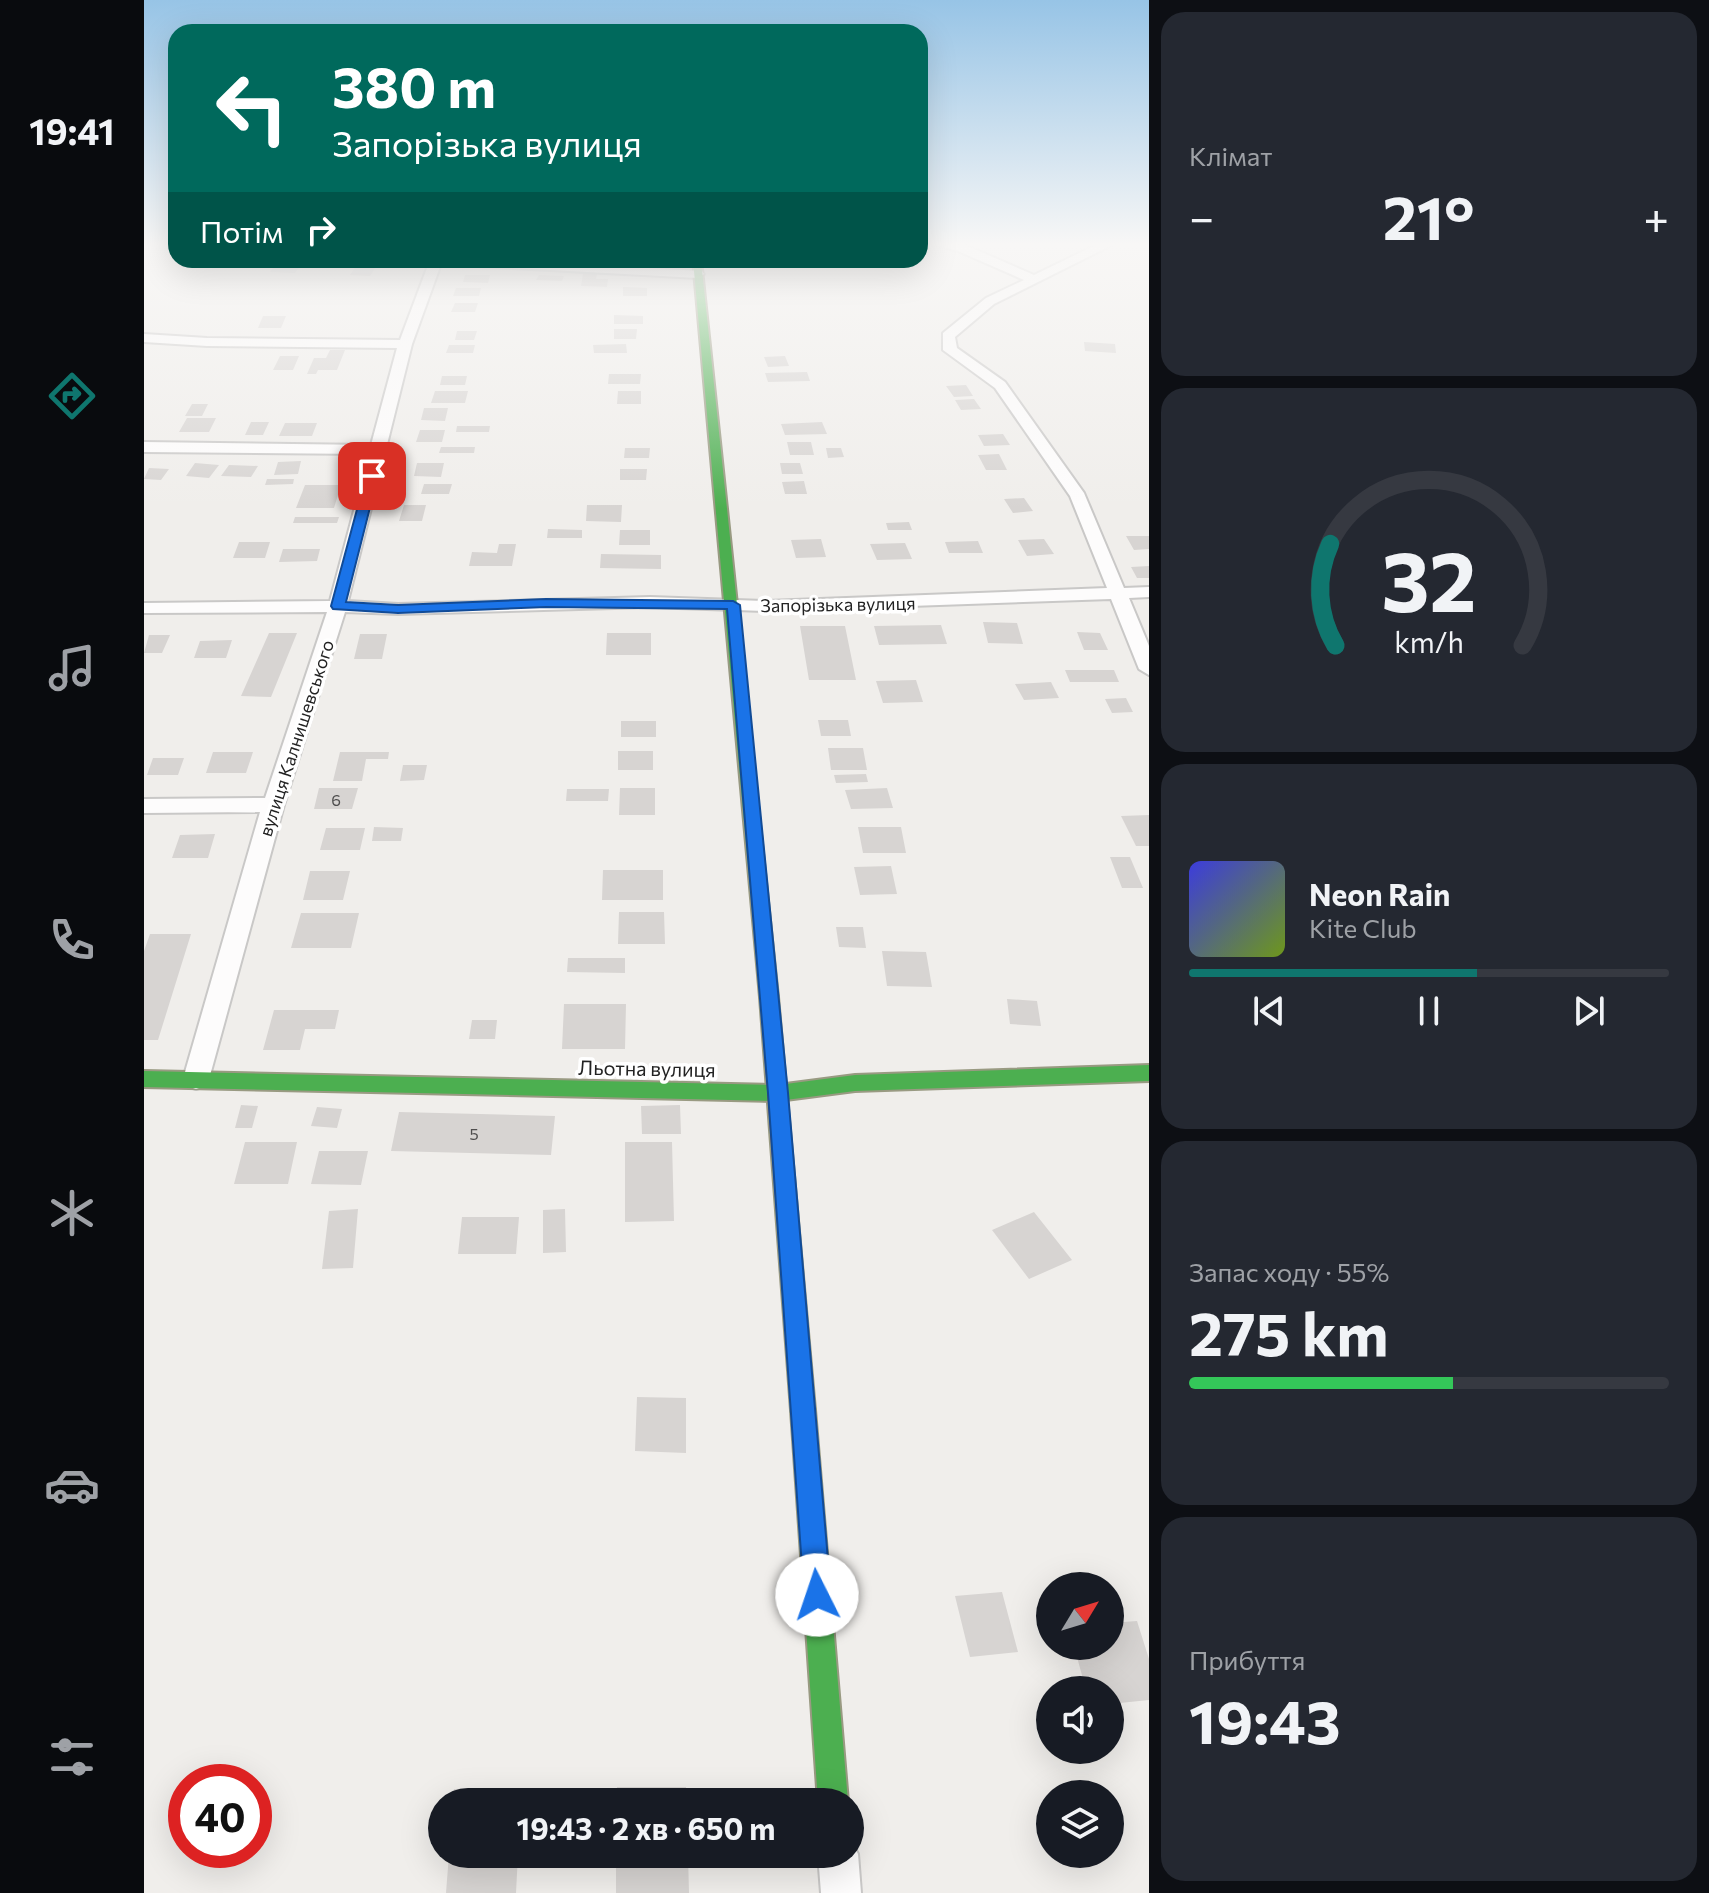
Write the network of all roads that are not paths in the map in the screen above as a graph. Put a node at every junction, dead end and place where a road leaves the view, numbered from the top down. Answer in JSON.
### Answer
{"nodes":[{"id":1,"x":409,"y":332,"type":"edge"},
{"id":2,"x":705,"y":332,"type":"edge"},
{"id":3,"x":952,"y":332,"type":"edge"},
{"id":4,"x":144,"y":338,"type":"edge"},
{"id":5,"x":405,"y":344,"type":"junction"},
{"id":6,"x":144,"y":447,"type":"edge"},
{"id":7,"x":378,"y":450,"type":"junction"},
{"id":8,"x":1115,"y":592,"type":"junction"},
{"id":9,"x":1149,"y":592,"type":"edge"},
{"id":10,"x":733,"y":605,"type":"junction"},
{"id":11,"x":338,"y":606,"type":"junction"},
{"id":12,"x":144,"y":608,"type":"edge"},
{"id":13,"x":1149,"y":669,"type":"edge"},
{"id":14,"x":273,"y":805,"type":"junction"},
{"id":15,"x":144,"y":806,"type":"edge"},
{"id":16,"x":1149,"y":1073,"type":"edge"},
{"id":17,"x":144,"y":1079,"type":"edge"},
{"id":18,"x":196,"y":1079,"type":"junction"},
{"id":19,"x":778,"y":1093,"type":"junction"},
{"id":20,"x":832,"y":1788,"type":"edge"},
{"id":21,"x":839,"y":1868,"type":"edge"},
{"id":22,"x":841,"y":1893,"type":"edge"}],
"edges":[{"from":1,"to":5,"type":"street","name":"вулиця Калнишевського"},
{"from":2,"to":10,"type":"street"},
{"from":3,"to":8,"type":"street"},
{"from":4,"to":5,"type":"street"},
{"from":5,"to":7,"type":"street","name":"вулиця Калнишевського"},
{"from":6,"to":7,"type":"street"},
{"from":7,"to":11,"type":"street","name":"вулиця Калнишевського"},
{"from":8,"to":9,"type":"street","name":"Запорізька вулиця"},
{"from":8,"to":10,"type":"street","name":"Запорізька вулиця"},
{"from":8,"to":13,"type":"street"},
{"from":10,"to":11,"type":"street","name":"Запорізька вулиця"},
{"from":10,"to":19,"type":"street"},
{"from":11,"to":12,"type":"street","name":"Запорізька вулиця"},
{"from":11,"to":14,"type":"street","name":"вулиця Калнишевського"},
{"from":14,"to":15,"type":"street"},
{"from":14,"to":18,"type":"street","name":"вулиця Калнишевського"},
{"from":16,"to":19,"type":"street","name":"Льотна вулиця"},
{"from":17,"to":18,"type":"street","name":"Льотна вулиця"},
{"from":18,"to":19,"type":"street","name":"Льотна вулиця"},
{"from":19,"to":20,"type":"street"},
{"from":21,"to":22,"type":"street"}]}
